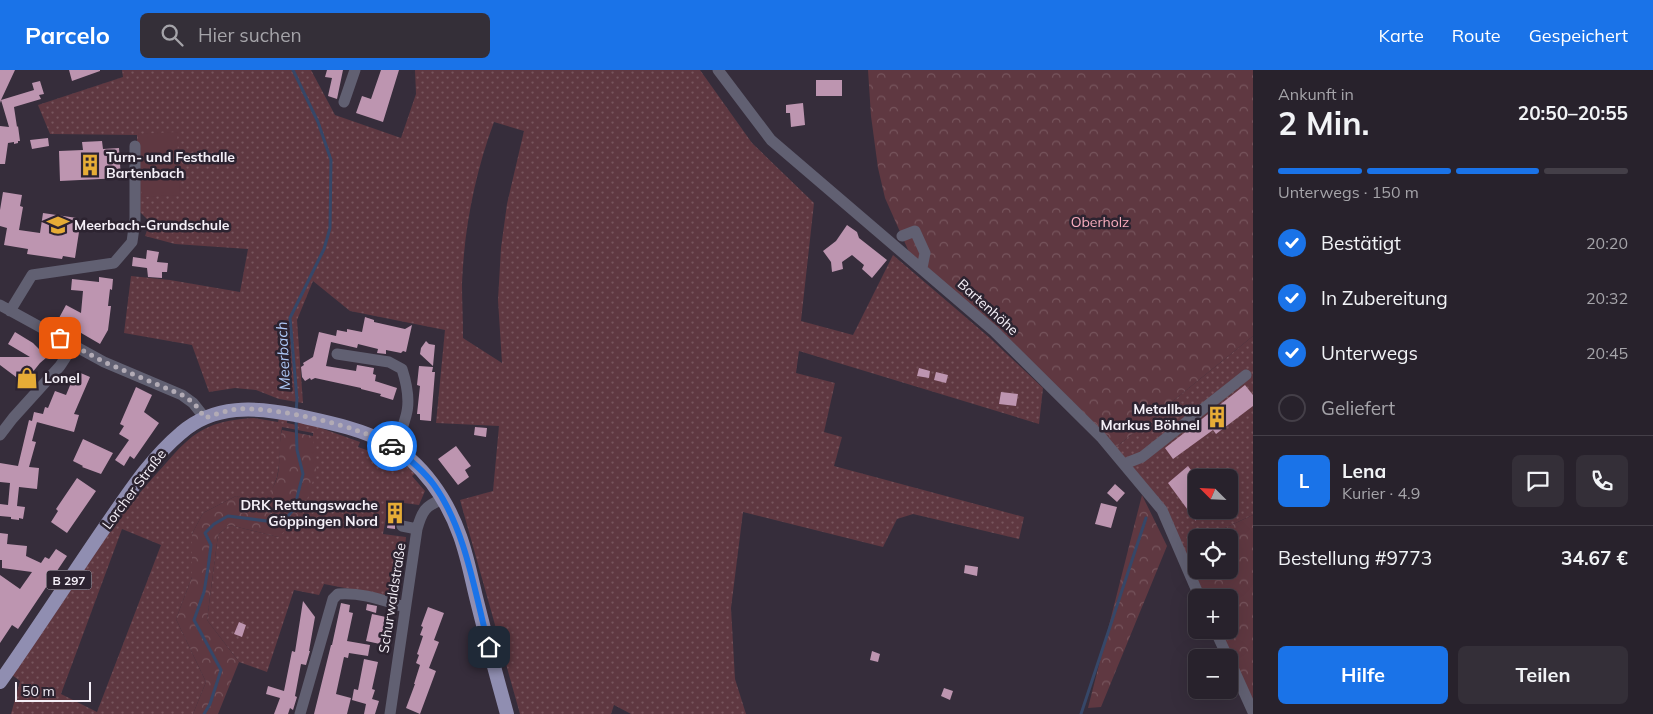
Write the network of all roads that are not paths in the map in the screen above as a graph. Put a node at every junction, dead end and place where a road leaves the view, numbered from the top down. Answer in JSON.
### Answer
{"nodes":[{"id":1,"x":355,"y":70,"type":"edge"},
{"id":2,"x":718,"y":70,"type":"edge"},
{"id":3,"x":344,"y":102,"type":"dead end"},
{"id":4,"x":135,"y":146,"type":"dead end"},
{"id":5,"x":902,"y":236,"type":"dead end"},
{"id":6,"x":922,"y":268,"type":"junction"},
{"id":7,"x":5,"y":308,"type":"edge"},
{"id":8,"x":73,"y":346,"type":"junction"},
{"id":9,"x":337,"y":354,"type":"dead end"},
{"id":10,"x":1246,"y":376,"type":"dead end"},
{"id":11,"x":205,"y":418,"type":"junction"},
{"id":12,"x":0,"y":435,"type":"edge"},
{"id":13,"x":394,"y":448,"type":"junction"},
{"id":14,"x":1124,"y":464,"type":"junction"},
{"id":15,"x":443,"y":499,"type":"junction"},
{"id":16,"x":402,"y":526,"type":"dead end"},
{"id":17,"x":417,"y":529,"type":"junction"},
{"id":18,"x":1196,"y":589,"type":"edge"},
{"id":19,"x":405,"y":607,"type":"junction"},
{"id":20,"x":1238,"y":680,"type":"edge"},
{"id":21,"x":0,"y":682,"type":"edge"},
{"id":22,"x":1253,"y":712,"type":"edge"},
{"id":23,"x":300,"y":714,"type":"edge"},
{"id":24,"x":390,"y":714,"type":"edge"},
{"id":25,"x":507,"y":714,"type":"edge"}],
"edges":[{"from":1,"to":3,"type":"street"},
{"from":2,"to":6,"type":"street","name":"Bartenhöhe"},
{"from":4,"to":7,"type":"street"},
{"from":5,"to":6,"type":"street"},
{"from":6,"to":14,"type":"street","name":"Bartenhöhe"},
{"from":7,"to":8,"type":"street"},
{"from":8,"to":11,"type":"street"},
{"from":8,"to":12,"type":"street"},
{"from":9,"to":13,"type":"street"},
{"from":10,"to":14,"type":"street"},
{"from":11,"to":13,"type":"main road","name":"Lorcher Straße","number":"B 297"},
{"from":11,"to":21,"type":"main road","name":"Lorcher Straße","number":"B 297"},
{"from":13,"to":15,"type":"main road","name":"Lorcher Straße","number":"B 297"},
{"from":14,"to":18,"type":"street","name":"Bartenhöhe"},
{"from":15,"to":17,"type":"street","name":"Schurwaldstraße"},
{"from":15,"to":25,"type":"main road","name":"Lorcher Straße","number":"B 297"},
{"from":16,"to":17,"type":"street"},
{"from":17,"to":19,"type":"street","name":"Schurwaldstraße"},
{"from":19,"to":23,"type":"street"},
{"from":19,"to":24,"type":"street","name":"Schurwaldstraße"},
{"from":20,"to":22,"type":"street"}]}
